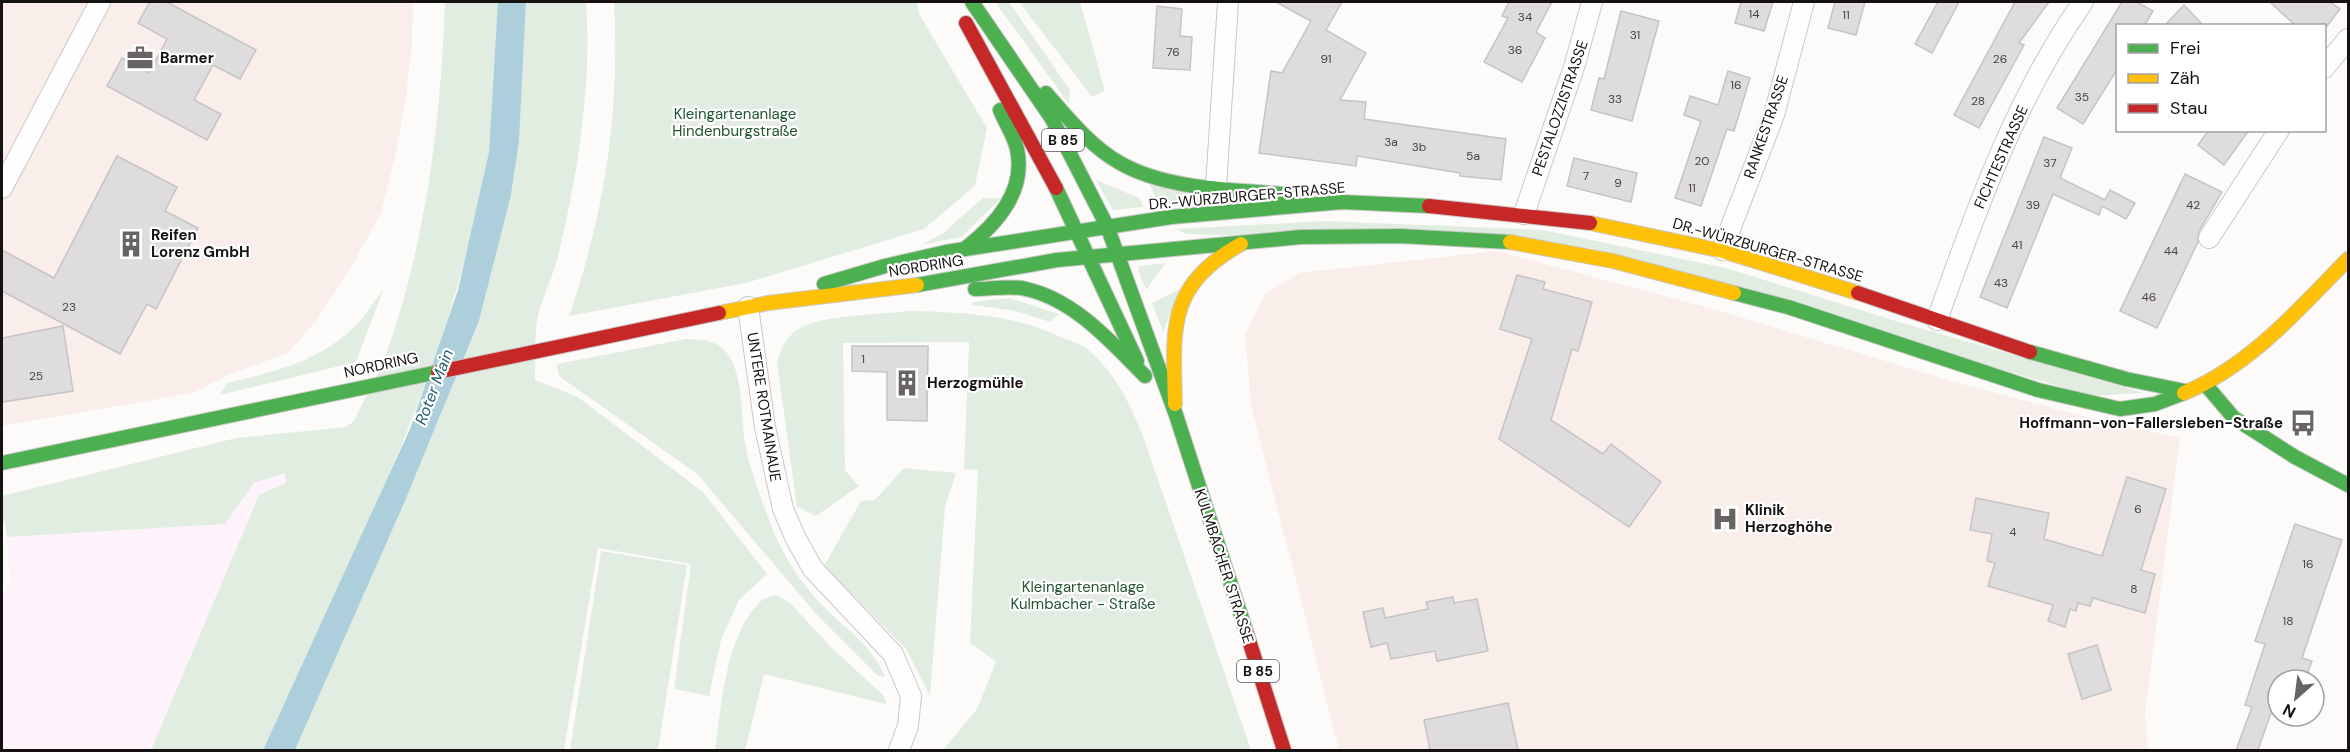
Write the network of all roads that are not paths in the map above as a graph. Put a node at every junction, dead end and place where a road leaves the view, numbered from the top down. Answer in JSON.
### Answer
{"nodes":[{"id":1,"x":100,"y":2,"type":"edge"},
{"id":2,"x":972,"y":2,"type":"edge"},
{"id":3,"x":1228,"y":2,"type":"edge"},
{"id":4,"x":1592,"y":2,"type":"edge"},
{"id":5,"x":1804,"y":2,"type":"edge"},
{"id":6,"x":2083,"y":2,"type":"edge"},
{"id":7,"x":957,"y":6,"type":"dead end"},
{"id":8,"x":2349,"y":39,"type":"edge"},
{"id":9,"x":1012,"y":59,"type":"junction"},
{"id":10,"x":2326,"y":67,"type":"edge"},
{"id":11,"x":991,"y":70,"type":"junction"},
{"id":12,"x":2278,"y":132,"type":"edge"},
{"id":13,"x":1216,"y":186,"type":"junction"},
{"id":14,"x":2,"y":189,"type":"edge"},
{"id":15,"x":1344,"y":202,"type":"junction"},
{"id":16,"x":1524,"y":214,"type":"junction"},
{"id":17,"x":1107,"y":226,"type":"junction"},
{"id":18,"x":1076,"y":230,"type":"junction"},
{"id":19,"x":2209,"y":238,"type":"dead end"},
{"id":20,"x":1246,"y":242,"type":"junction"},
{"id":21,"x":967,"y":247,"type":"junction"},
{"id":22,"x":1722,"y":250,"type":"junction"},
{"id":23,"x":1117,"y":253,"type":"junction"},
{"id":24,"x":1089,"y":256,"type":"junction"},
{"id":25,"x":2349,"y":259,"type":"edge"},
{"id":26,"x":916,"y":285,"type":"junction"},
{"id":27,"x":768,"y":303,"type":"junction"},
{"id":28,"x":748,"y":307,"type":"junction"},
{"id":29,"x":1937,"y":320,"type":"junction"},
{"id":30,"x":1145,"y":376,"type":"junction"},
{"id":31,"x":2205,"y":384,"type":"junction"},
{"id":32,"x":2187,"y":391,"type":"junction"},
{"id":33,"x":1176,"y":415,"type":"junction"},
{"id":34,"x":2,"y":463,"type":"edge"},
{"id":35,"x":2349,"y":485,"type":"edge"},
{"id":36,"x":899,"y":750,"type":"edge"},
{"id":37,"x":1284,"y":750,"type":"edge"}],
"edges":[{"from":1,"to":14,"type":"street"},
{"from":2,"to":9,"type":"main road","number":"B 85"},
{"from":3,"to":13,"type":"street"},
{"from":4,"to":16,"type":"street","name":"PESTALOZZISTRASSE"},
{"from":5,"to":22,"type":"street","name":"RANKESTRASSE"},
{"from":6,"to":29,"type":"street","name":"FICHTESTRASSE"},
{"from":7,"to":11,"type":"main road","number":"B 85"},
{"from":8,"to":10,"type":"street"},
{"from":9,"to":13,"type":"main road"},
{"from":9,"to":17,"type":"main road","number":"B 85"},
{"from":11,"to":18,"type":"main road","number":"B 85"},
{"from":11,"to":21,"type":"main road"},
{"from":12,"to":19,"type":"street"},
{"from":13,"to":15,"type":"main road"},
{"from":15,"to":16,"type":"main road","name":"DR.-WÜRZBURGER-STRASSE"},
{"from":15,"to":17,"type":"main road","name":"DR.-WÜRZBURGER-STRASSE"},
{"from":16,"to":22,"type":"main road","name":"DR.-WÜRZBURGER-STRASSE"},
{"from":17,"to":18,"type":"main road","name":"DR.-WÜRZBURGER-STRASSE"},
{"from":17,"to":23,"type":"main road","number":"B 85"},
{"from":18,"to":21,"type":"main road","name":"NORDRING"},
{"from":18,"to":24,"type":"main road","number":"B 85"},
{"from":20,"to":23,"type":"main road"},
{"from":20,"to":32,"type":"main road"},
{"from":20,"to":33,"type":"main road"},
{"from":21,"to":27,"type":"main road","name":"NORDRING"},
{"from":22,"to":29,"type":"main road","name":"DR.-WÜRZBURGER-STRASSE"},
{"from":23,"to":24,"type":"main road"},
{"from":23,"to":33,"type":"main road","name":"KULMBACHER STRASSE","number":"B 85"},
{"from":24,"to":26,"type":"main road","name":"NORDRING"},
{"from":24,"to":30,"type":"main road","name":"KULMBACHER STRASSE","number":"B 85"},
{"from":25,"to":31,"type":"main road"},
{"from":26,"to":27,"type":"main road","name":"NORDRING"},
{"from":26,"to":30,"type":"main road"},
{"from":27,"to":28,"type":"main road","name":"NORDRING"},
{"from":28,"to":34,"type":"main road","name":"NORDRING"},
{"from":28,"to":36,"type":"street","name":"UNTERE ROTMAINAUE"},
{"from":29,"to":32,"type":"main road","name":"DR.-WÜRZBURGER-STRASSE"},
{"from":30,"to":33,"type":"main road","name":"KULMBACHER STRASSE","number":"B 85"},
{"from":31,"to":32,"type":"main road"},
{"from":31,"to":35,"type":"main road"},
{"from":33,"to":37,"type":"main road","name":"KULMBACHER STRASSE","number":"B 85"}]}
